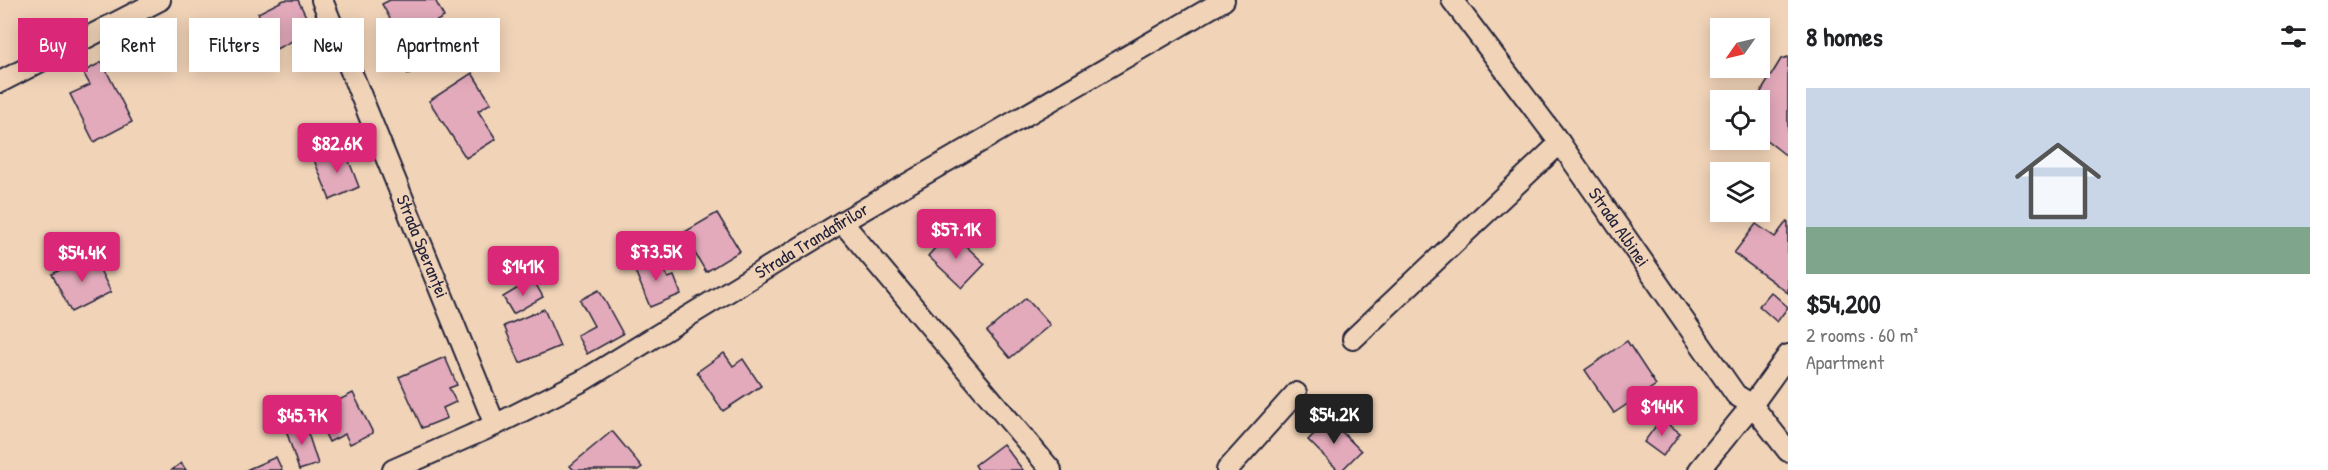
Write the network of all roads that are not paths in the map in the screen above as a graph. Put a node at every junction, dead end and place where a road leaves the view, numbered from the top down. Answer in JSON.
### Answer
{"nodes":[{"id":1,"x":160,"y":0,"type":"edge"},
{"id":2,"x":322,"y":0,"type":"edge"},
{"id":3,"x":1224,"y":0,"type":"edge"},
{"id":4,"x":1452,"y":0,"type":"edge"},
{"id":5,"x":0,"y":82,"type":"edge"},
{"id":6,"x":1560,"y":143,"type":"junction"},
{"id":7,"x":842,"y":222,"type":"junction"},
{"id":8,"x":1353,"y":339,"type":"dead end"},
{"id":9,"x":1788,"y":355,"type":"edge"},
{"id":10,"x":1296,"y":393,"type":"dead end"},
{"id":11,"x":1752,"y":405,"type":"junction"},
{"id":12,"x":495,"y":425,"type":"junction"},
{"id":13,"x":1788,"y":451,"type":"edge"},
{"id":14,"x":393,"y":470,"type":"edge"},
{"id":15,"x":1051,"y":470,"type":"edge"},
{"id":16,"x":1227,"y":470,"type":"edge"},
{"id":17,"x":1699,"y":470,"type":"edge"}],
"edges":[{"from":1,"to":5,"type":"street"},
{"from":2,"to":12,"type":"street","name":"Strada Speranței"},
{"from":3,"to":7,"type":"street","name":"Strada Trandafirilor"},
{"from":4,"to":6,"type":"street","name":"Strada Albinei"},
{"from":6,"to":8,"type":"street"},
{"from":6,"to":11,"type":"street","name":"Strada Albinei"},
{"from":7,"to":12,"type":"street","name":"Strada Trandafirilor"},
{"from":7,"to":15,"type":"street"},
{"from":9,"to":11,"type":"street"},
{"from":10,"to":16,"type":"street"},
{"from":11,"to":13,"type":"street","name":"Strada Albinei"},
{"from":11,"to":17,"type":"street"},
{"from":12,"to":14,"type":"street","name":"Strada Trandafirilor"}]}
